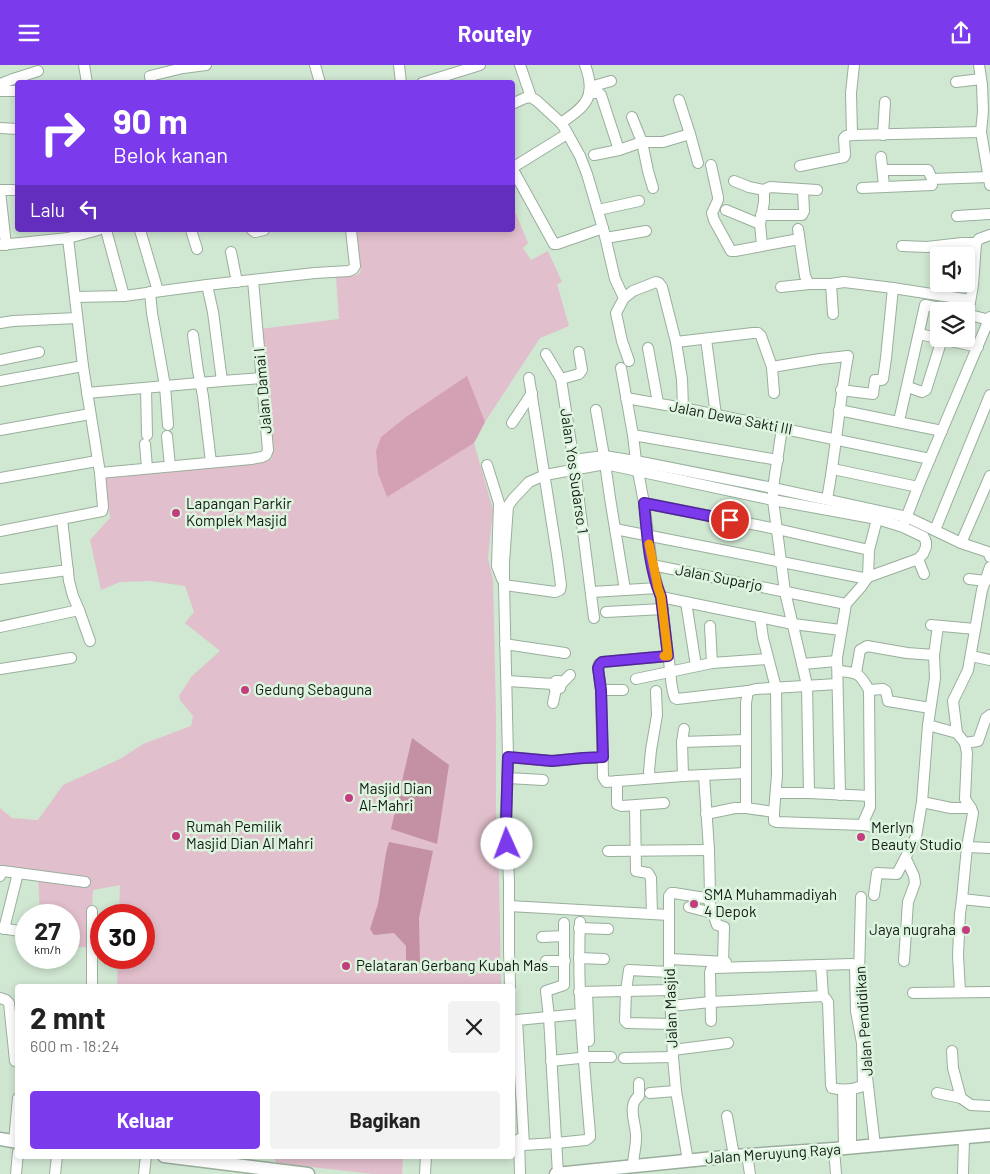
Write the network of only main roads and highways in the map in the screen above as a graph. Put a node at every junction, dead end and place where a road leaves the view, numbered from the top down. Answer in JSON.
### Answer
{"nodes":[{"id":1,"x":990,"y":1135,"type":"edge"},
{"id":2,"x":0,"y":1139,"type":"edge"},
{"id":3,"x":15,"y":1145,"type":"edge"},
{"id":4,"x":204,"y":1159,"type":"edge"},
{"id":5,"x":218,"y":1160,"type":"edge"},
{"id":6,"x":638,"y":1169,"type":"edge"},
{"id":7,"x":261,"y":1171,"type":"edge"},
{"id":8,"x":308,"y":1174,"type":"edge"},
{"id":9,"x":557,"y":1174,"type":"edge"}],
"edges":[{"from":1,"to":6,"type":"main road","name":"Jalan Meruyung Raya"},
{"from":2,"to":3,"type":"main road"},
{"from":4,"to":5,"type":"main road"},
{"from":5,"to":7,"type":"main road"},
{"from":6,"to":9,"type":"main road","name":"Jalan Meruyung Raya"},
{"from":7,"to":8,"type":"main road"}]}
